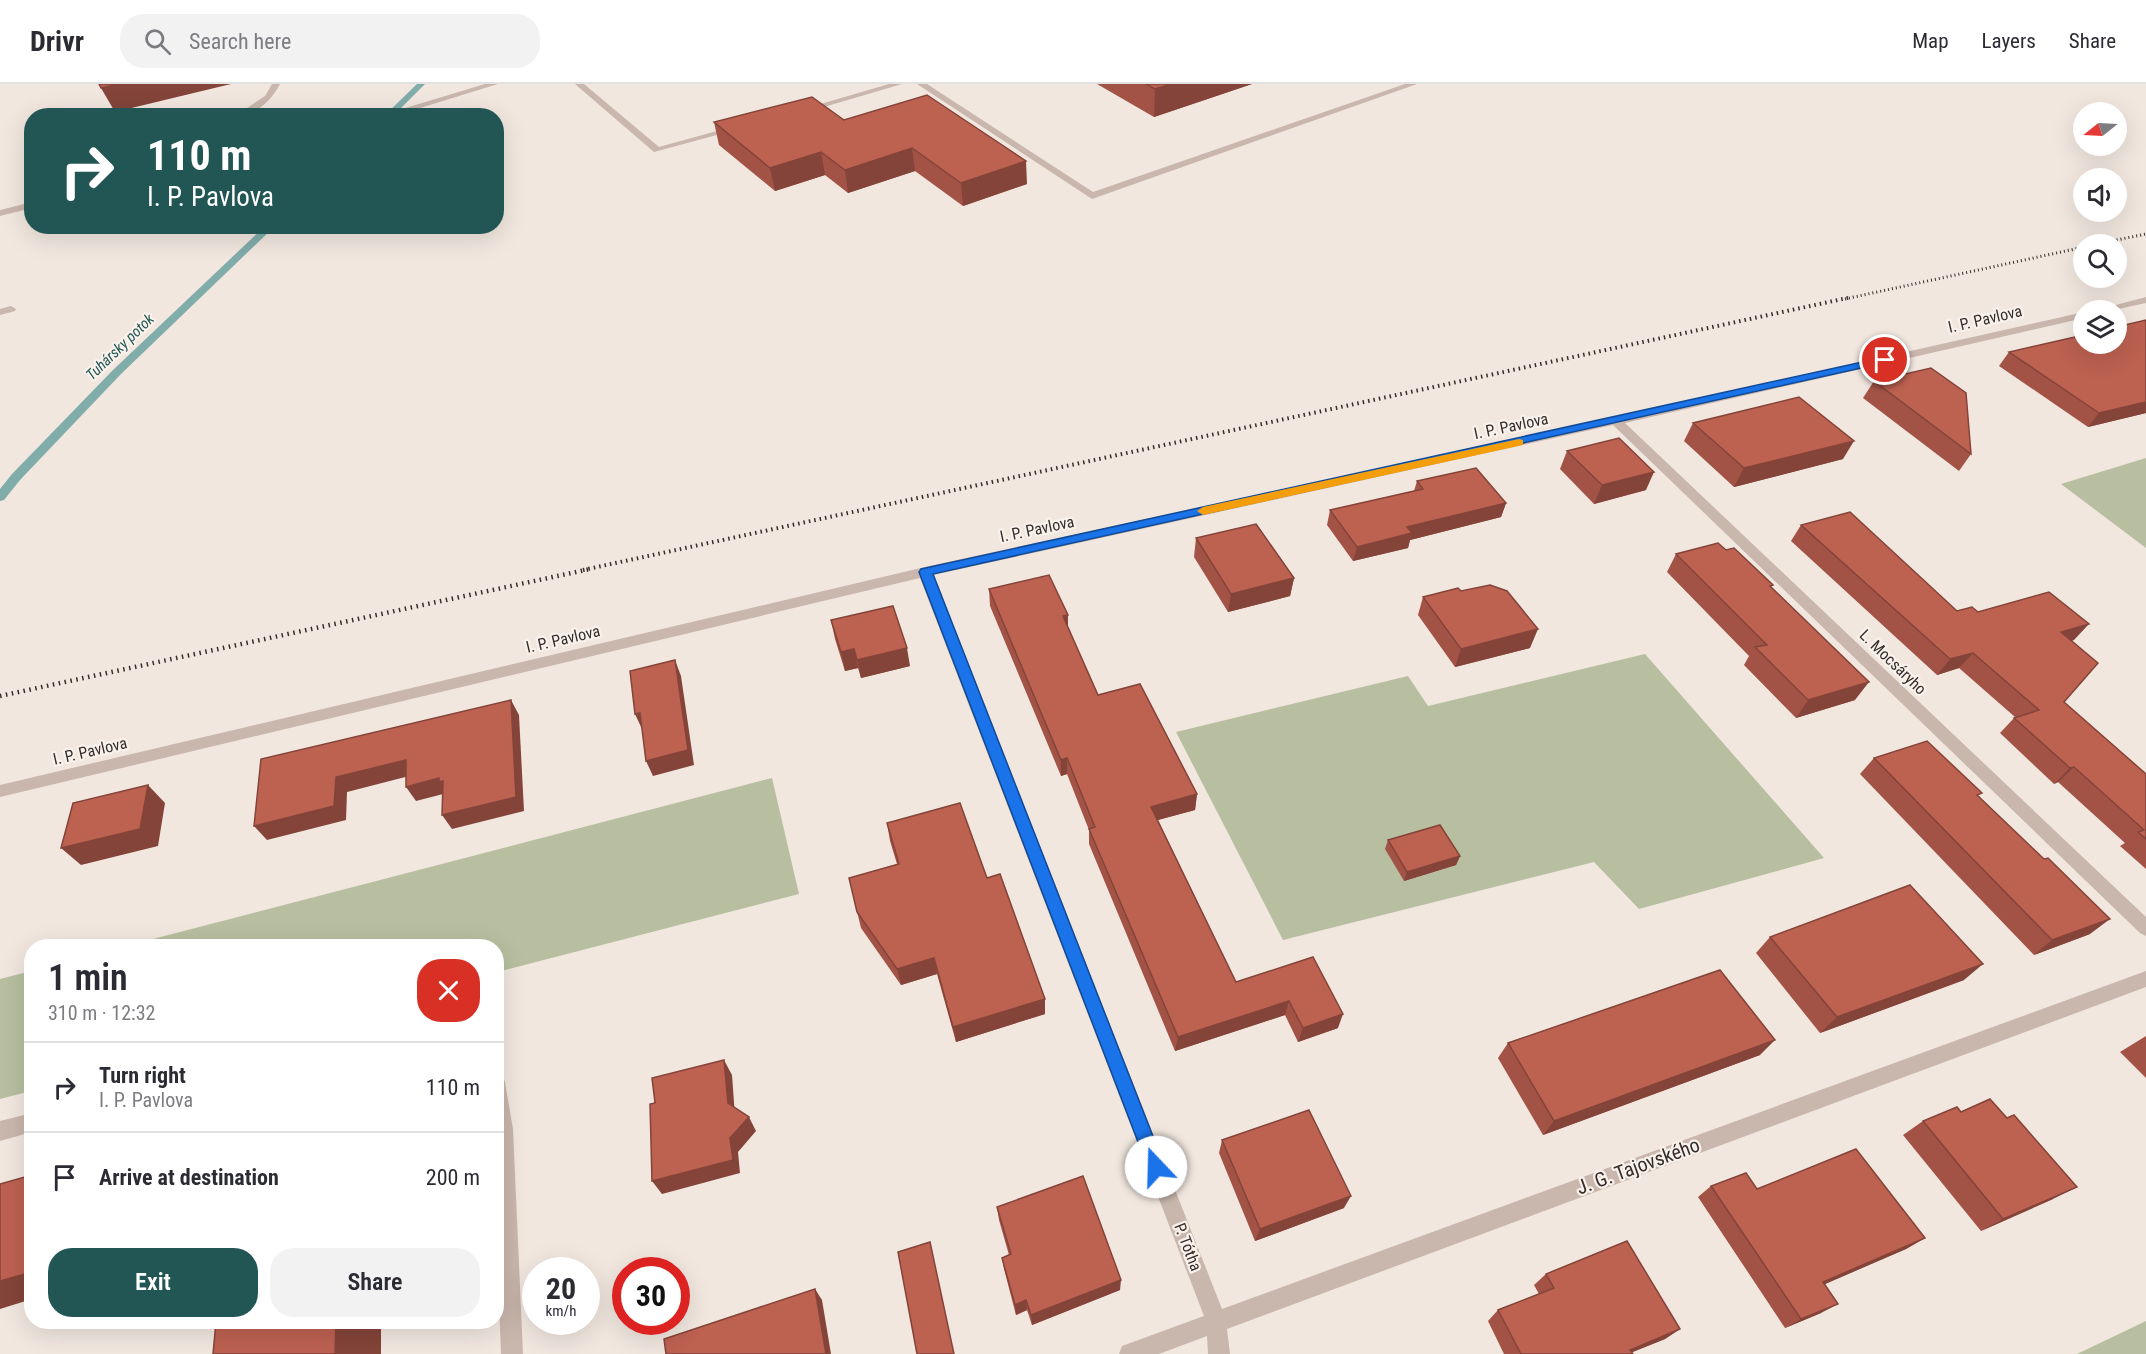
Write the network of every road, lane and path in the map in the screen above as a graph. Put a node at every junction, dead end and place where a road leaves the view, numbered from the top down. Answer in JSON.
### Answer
{"nodes":[{"id":1,"x":276,"y":84,"type":"edge"},
{"id":2,"x":494,"y":84,"type":"edge"},
{"id":3,"x":579,"y":84,"type":"edge"},
{"id":4,"x":897,"y":84,"type":"edge"},
{"id":5,"x":921,"y":84,"type":"edge"},
{"id":6,"x":1413,"y":84,"type":"edge"},
{"id":7,"x":252,"y":108,"type":"edge"},
{"id":8,"x":413,"y":108,"type":"edge"},
{"id":9,"x":794,"y":112,"type":"edge"},
{"id":10,"x":748,"y":125,"type":"edge"},
{"id":11,"x":24,"y":207,"type":"edge"},
{"id":12,"x":0,"y":213,"type":"edge"},
{"id":13,"x":2146,"y":300,"type":"edge"},
{"id":14,"x":2127,"y":304,"type":"edge"},
{"id":15,"x":2073,"y":317,"type":"edge"},
{"id":16,"x":1616,"y":421,"type":"junction"},
{"id":17,"x":926,"y":572,"type":"junction"},
{"id":18,"x":0,"y":790,"type":"edge"},
{"id":19,"x":2146,"y":928,"type":"edge"},
{"id":20,"x":2146,"y":979,"type":"edge"},
{"id":21,"x":24,"y":1124,"type":"edge"},
{"id":22,"x":0,"y":1131,"type":"edge"},
{"id":23,"x":504,"y":1154,"type":"edge"},
{"id":24,"x":1216,"y":1321,"type":"junction"},
{"id":25,"x":512,"y":1354,"type":"edge"},
{"id":26,"x":1130,"y":1354,"type":"edge"},
{"id":27,"x":1219,"y":1354,"type":"edge"}],
"edges":[{"from":1,"to":7,"type":"street"},
{"from":2,"to":8,"type":"street"},
{"from":3,"to":10,"type":"street"},
{"from":4,"to":9,"type":"street"},
{"from":5,"to":6,"type":"street"},
{"from":11,"to":12,"type":"street"},
{"from":13,"to":14,"type":"street"},
{"from":15,"to":16,"type":"street","name":"I. P. Pavlova"},
{"from":16,"to":17,"type":"street","name":"I. P. Pavlova"},
{"from":16,"to":19,"type":"street","name":"L. Mocsáryho"},
{"from":17,"to":18,"type":"street","name":"I. P. Pavlova"},
{"from":17,"to":24,"type":"street","name":"P. Tótha"},
{"from":20,"to":24,"type":"street","name":"J. G. Tajovského"},
{"from":21,"to":22,"type":"street"},
{"from":23,"to":25,"type":"street"},
{"from":24,"to":26,"type":"street","name":"J. G. Tajovského"},
{"from":24,"to":27,"type":"street","name":"P. Tótha"}]}
